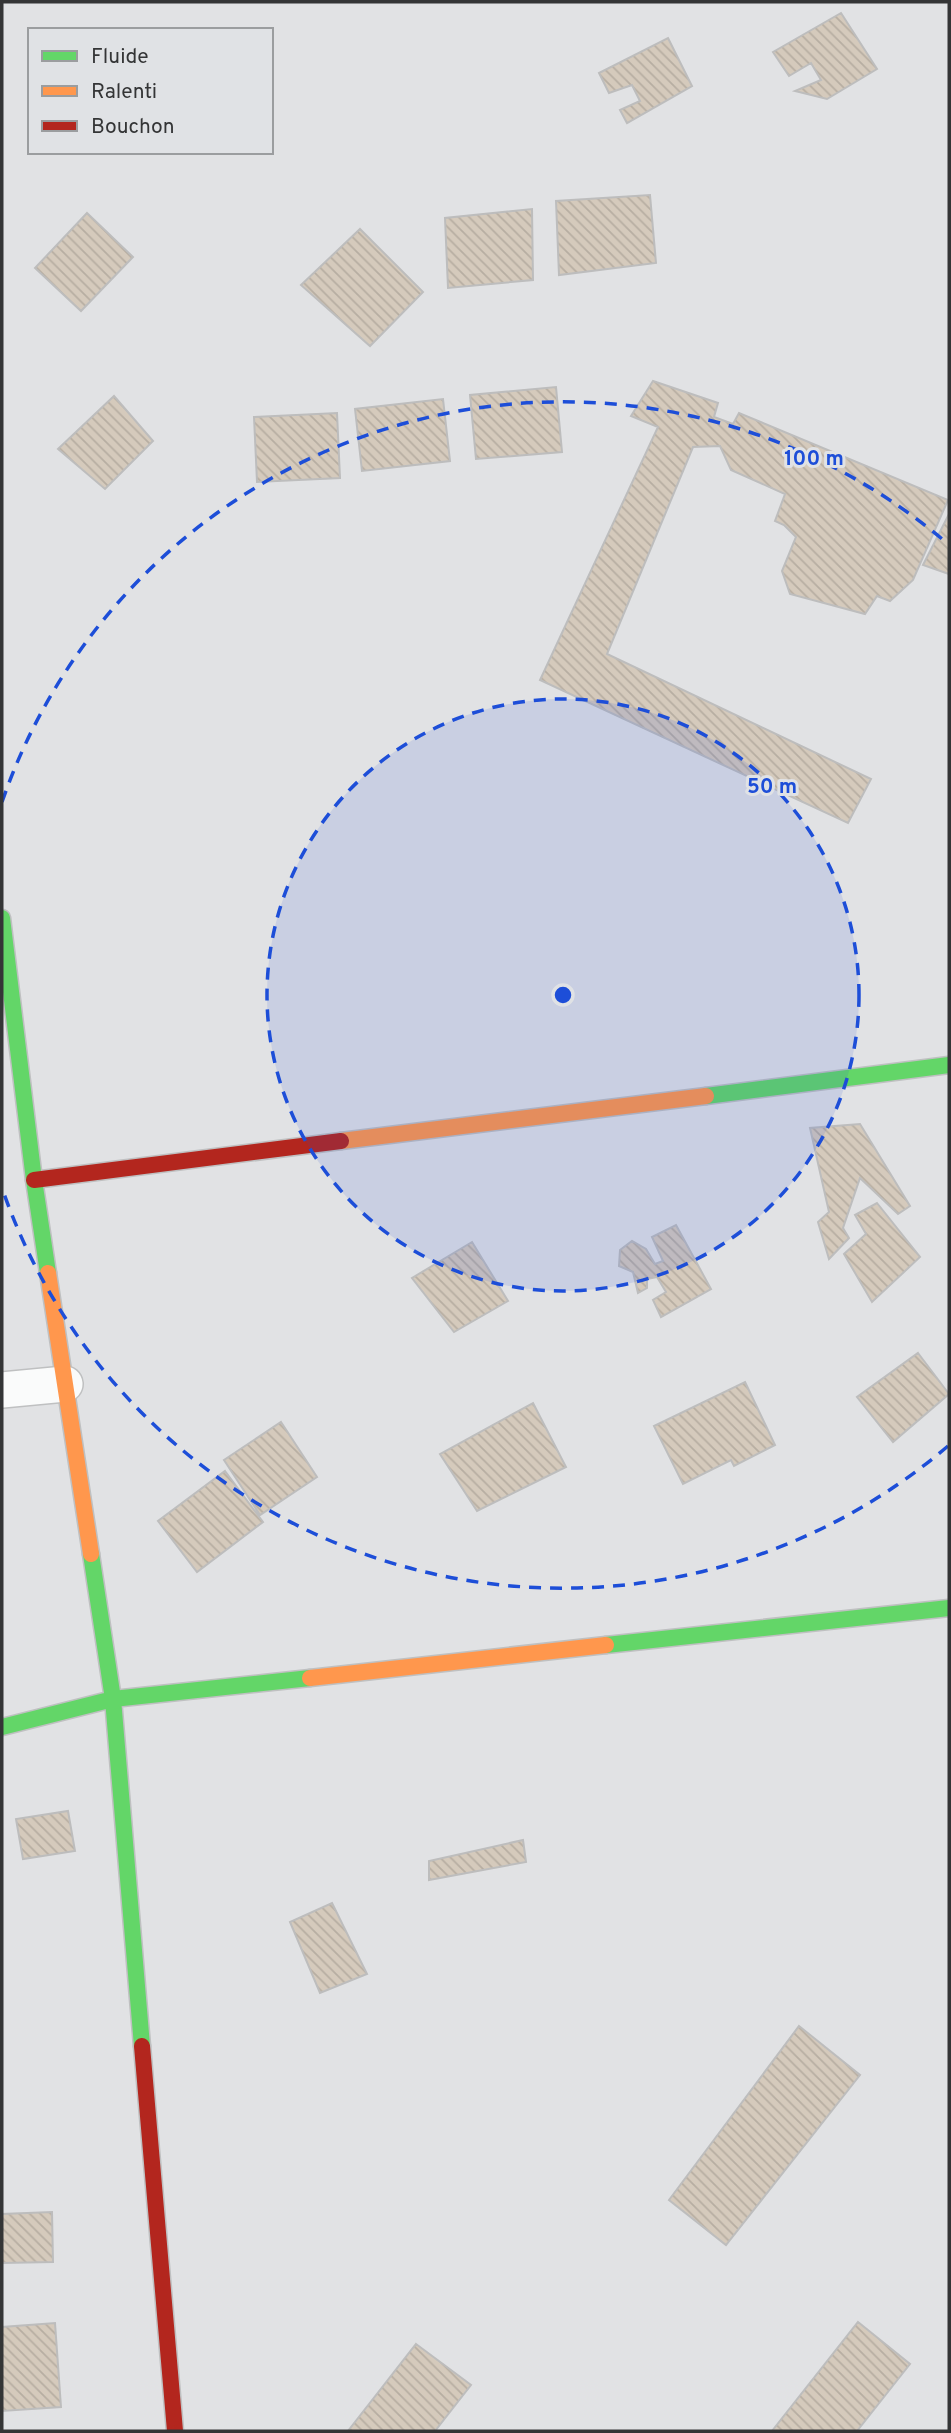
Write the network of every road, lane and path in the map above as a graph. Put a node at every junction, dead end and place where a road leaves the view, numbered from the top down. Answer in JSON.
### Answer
{"nodes":[{"id":1,"x":2,"y":918,"type":"edge"},
{"id":2,"x":949,"y":1065,"type":"edge"},
{"id":3,"x":34,"y":1180,"type":"junction"},
{"id":4,"x":65,"y":1384,"type":"junction"},
{"id":5,"x":2,"y":1390,"type":"edge"},
{"id":6,"x":949,"y":1608,"type":"edge"},
{"id":7,"x":113,"y":1699,"type":"junction"},
{"id":8,"x":2,"y":1727,"type":"edge"},
{"id":9,"x":175,"y":2431,"type":"edge"}],
"edges":[{"from":1,"to":3,"type":"street"},
{"from":2,"to":3,"type":"street"},
{"from":3,"to":4,"type":"street"},
{"from":4,"to":5,"type":"street"},
{"from":4,"to":7,"type":"street"},
{"from":6,"to":7,"type":"street"},
{"from":7,"to":8,"type":"street"},
{"from":7,"to":9,"type":"street"}]}
